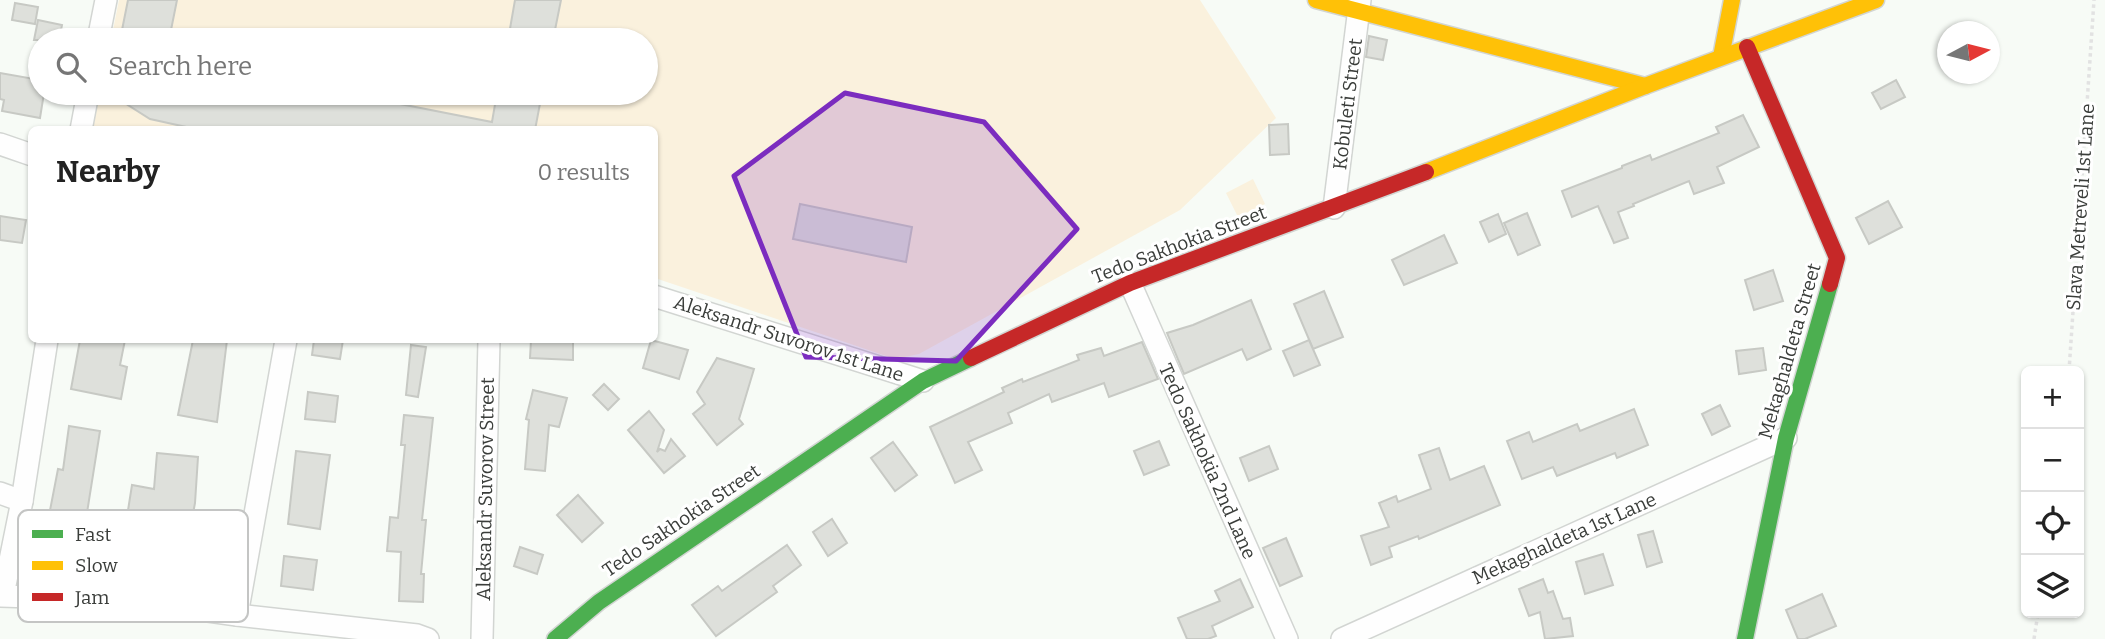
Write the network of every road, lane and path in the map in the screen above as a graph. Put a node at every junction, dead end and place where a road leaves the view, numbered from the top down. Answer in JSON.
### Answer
{"nodes":[{"id":1,"x":106,"y":0,"type":"edge"},
{"id":2,"x":1316,"y":0,"type":"edge"},
{"id":3,"x":1732,"y":0,"type":"edge"},
{"id":4,"x":1877,"y":0,"type":"edge"},
{"id":5,"x":2094,"y":0,"type":"edge"},
{"id":6,"x":1359,"y":5,"type":"edge"},
{"id":7,"x":100,"y":28,"type":"edge"},
{"id":8,"x":1747,"y":47,"type":"junction"},
{"id":9,"x":1721,"y":57,"type":"junction"},
{"id":10,"x":1645,"y":86,"type":"junction"},
{"id":11,"x":86,"y":105,"type":"edge"},
{"id":12,"x":82,"y":126,"type":"edge"},
{"id":13,"x":0,"y":144,"type":"edge"},
{"id":14,"x":28,"y":154,"type":"edge"},
{"id":15,"x":1334,"y":208,"type":"junction"},
{"id":16,"x":1130,"y":283,"type":"junction"},
{"id":17,"x":658,"y":297,"type":"edge"},
{"id":18,"x":47,"y":343,"type":"edge"},
{"id":19,"x":285,"y":343,"type":"edge"},
{"id":20,"x":489,"y":343,"type":"edge"},
{"id":21,"x":2069,"y":366,"type":"edge"},
{"id":22,"x":923,"y":381,"type":"junction"},
{"id":23,"x":1786,"y":438,"type":"junction"},
{"id":24,"x":0,"y":493,"type":"edge"},
{"id":25,"x":22,"y":501,"type":"junction"},
{"id":26,"x":20,"y":510,"type":"edge"},
{"id":27,"x":18,"y":519,"type":"edge"},
{"id":28,"x":248,"y":553,"type":"edge"},
{"id":29,"x":1,"y":596,"type":"edge"},
{"id":30,"x":248,"y":616,"type":"edge"},
{"id":31,"x":2037,"y":618,"type":"edge"},
{"id":32,"x":428,"y":639,"type":"edge"},
{"id":33,"x":482,"y":639,"type":"edge"},
{"id":34,"x":555,"y":639,"type":"edge"},
{"id":35,"x":1287,"y":639,"type":"edge"},
{"id":36,"x":1342,"y":639,"type":"edge"},
{"id":37,"x":1745,"y":639,"type":"edge"},
{"id":38,"x":2034,"y":639,"type":"edge"}],
"edges":[{"from":1,"to":7,"type":"street"},
{"from":2,"to":6,"type":"street"},
{"from":3,"to":9,"type":"street"},
{"from":4,"to":8,"type":"street","name":"Tedo Sakhokia Street"},
{"from":5,"to":21,"type":"path","name":"Slava Metreveli 1st Lane"},
{"from":6,"to":10,"type":"street"},
{"from":6,"to":15,"type":"street","name":"Kobuleti Street"},
{"from":8,"to":9,"type":"street","name":"Tedo Sakhokia Street"},
{"from":8,"to":23,"type":"street","name":"Mekaghaldeta Street"},
{"from":9,"to":10,"type":"street","name":"Tedo Sakhokia Street"},
{"from":10,"to":15,"type":"street","name":"Tedo Sakhokia Street"},
{"from":11,"to":12,"type":"street"},
{"from":13,"to":14,"type":"street"},
{"from":15,"to":16,"type":"street","name":"Tedo Sakhokia Street"},
{"from":16,"to":22,"type":"street","name":"Tedo Sakhokia Street"},
{"from":16,"to":35,"type":"street","name":"Tedo Sakhokia 2nd Lane"},
{"from":17,"to":22,"type":"street","name":"Aleksandr Suvorov 1st Lane"},
{"from":18,"to":25,"type":"street"},
{"from":19,"to":28,"type":"street"},
{"from":20,"to":33,"type":"street","name":"Aleksandr Suvorov Street"},
{"from":22,"to":34,"type":"street","name":"Tedo Sakhokia Street"},
{"from":23,"to":36,"type":"street","name":"Mekaghaldeta 1st Lane"},
{"from":23,"to":37,"type":"street","name":"Mekaghaldeta Street"},
{"from":24,"to":25,"type":"street"},
{"from":25,"to":26,"type":"street"},
{"from":27,"to":29,"type":"street"},
{"from":30,"to":32,"type":"street"},
{"from":31,"to":38,"type":"path"}]}
